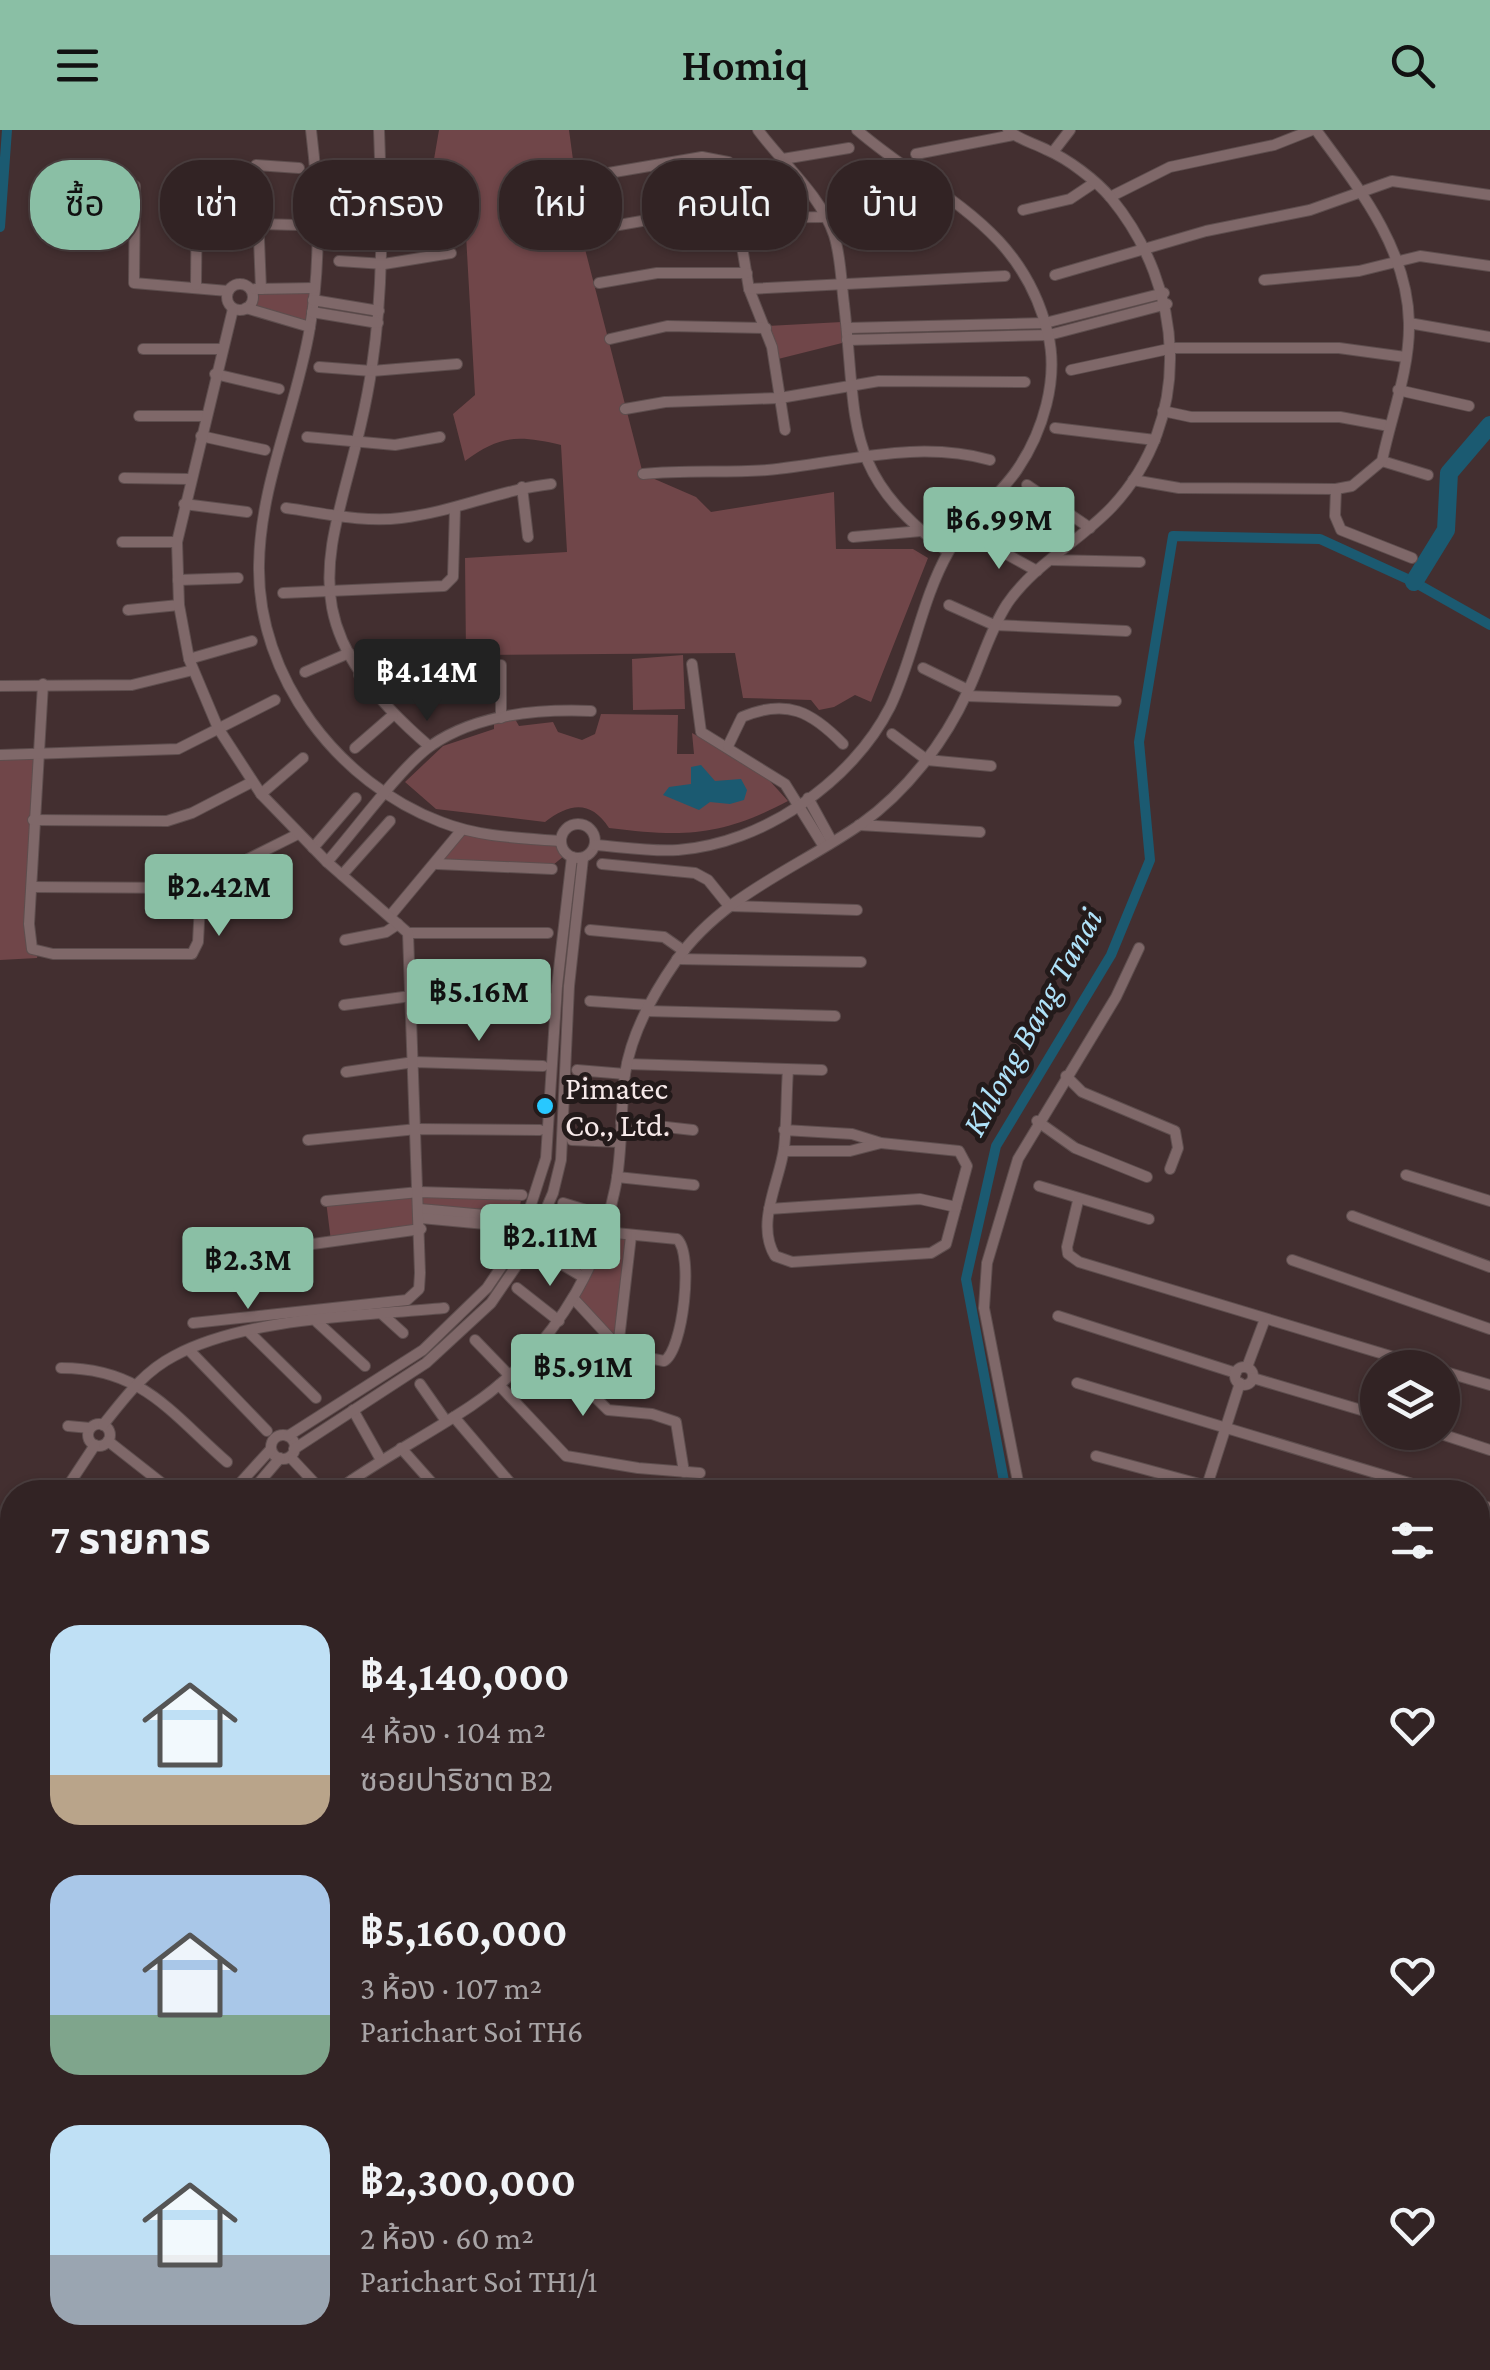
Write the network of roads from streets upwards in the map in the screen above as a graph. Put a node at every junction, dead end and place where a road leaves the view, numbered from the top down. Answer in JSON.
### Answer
{"nodes":[{"id":1,"x":311,"y":130,"type":"edge"},
{"id":2,"x":379,"y":130,"type":"edge"},
{"id":3,"x":758,"y":130,"type":"edge"},
{"id":4,"x":856,"y":130,"type":"edge"},
{"id":5,"x":1070,"y":130,"type":"edge"},
{"id":6,"x":1314,"y":130,"type":"edge"},
{"id":7,"x":1010,"y":132,"type":"edge"},
{"id":8,"x":850,"y":148,"type":"dead end"},
{"id":9,"x":1053,"y":152,"type":"junction"},
{"id":10,"x":916,"y":154,"type":"dead end"},
{"id":11,"x":784,"y":159,"type":"junction"},
{"id":12,"x":380,"y":160,"type":"edge"},
{"id":13,"x":684,"y":160,"type":"edge"},
{"id":14,"x":724,"y":160,"type":"edge"},
{"id":15,"x":1094,"y":183,"type":"junction"},
{"id":16,"x":1360,"y":191,"type":"junction"},
{"id":17,"x":1490,"y":196,"type":"edge"},
{"id":18,"x":1110,"y":197,"type":"junction"},
{"id":19,"x":1023,"y":210,"type":"dead end"},
{"id":20,"x":807,"y":217,"type":"edge"},
{"id":21,"x":826,"y":217,"type":"junction"},
{"id":22,"x":134,"y":250,"type":"edge"},
{"id":23,"x":196,"y":250,"type":"edge"},
{"id":24,"x":258,"y":250,"type":"edge"},
{"id":25,"x":383,"y":250,"type":"edge"},
{"id":26,"x":742,"y":250,"type":"edge"},
{"id":27,"x":452,"y":252,"type":"dead end"},
{"id":28,"x":1145,"y":252,"type":"junction"},
{"id":29,"x":339,"y":260,"type":"dead end"},
{"id":30,"x":1398,"y":261,"type":"junction"},
{"id":31,"x":384,"y":264,"type":"junction"},
{"id":32,"x":1490,"y":266,"type":"edge"},
{"id":33,"x":746,"y":273,"type":"junction"},
{"id":34,"x":1055,"y":275,"type":"dead end"},
{"id":35,"x":1005,"y":276,"type":"dead end"},
{"id":36,"x":1264,"y":280,"type":"dead end"},
{"id":37,"x":841,"y":281,"type":"junction"},
{"id":38,"x":599,"y":283,"type":"dead end"},
{"id":39,"x":196,"y":285,"type":"junction"},
{"id":40,"x":255,"y":289,"type":"junction"},
{"id":41,"x":749,"y":289,"type":"junction"},
{"id":42,"x":228,"y":291,"type":"junction"},
{"id":43,"x":1165,"y":298,"type":"junction"},
{"id":44,"x":313,"y":300,"type":"junction"},
{"id":45,"x":246,"y":308,"type":"junction"},
{"id":46,"x":234,"y":309,"type":"junction"},
{"id":47,"x":378,"y":317,"type":"junction"},
{"id":48,"x":1409,"y":323,"type":"junction"},
{"id":49,"x":310,"y":327,"type":"junction"},
{"id":50,"x":766,"y":328,"type":"junction"},
{"id":51,"x":1047,"y":329,"type":"junction"},
{"id":52,"x":847,"y":334,"type":"junction"},
{"id":53,"x":1490,"y":337,"type":"edge"},
{"id":54,"x":610,"y":340,"type":"dead end"},
{"id":55,"x":1173,"y":348,"type":"junction"},
{"id":56,"x":143,"y":349,"type":"dead end"},
{"id":57,"x":220,"y":349,"type":"junction"},
{"id":58,"x":1405,"y":357,"type":"junction"},
{"id":59,"x":456,"y":364,"type":"dead end"},
{"id":60,"x":319,"y":367,"type":"dead end"},
{"id":61,"x":1071,"y":370,"type":"dead end"},
{"id":62,"x":372,"y":371,"type":"junction"},
{"id":63,"x":214,"y":374,"type":"junction"},
{"id":64,"x":1025,"y":382,"type":"dead end"},
{"id":65,"x":851,"y":384,"type":"junction"},
{"id":66,"x":279,"y":389,"type":"dead end"},
{"id":67,"x":1398,"y":390,"type":"junction"},
{"id":68,"x":780,"y":398,"type":"junction"},
{"id":69,"x":1469,"y":406,"type":"dead end"},
{"id":70,"x":625,"y":409,"type":"dead end"},
{"id":71,"x":1164,"y":411,"type":"junction"},
{"id":72,"x":138,"y":416,"type":"dead end"},
{"id":73,"x":206,"y":416,"type":"junction"},
{"id":74,"x":1390,"y":426,"type":"junction"},
{"id":75,"x":1055,"y":428,"type":"dead end"},
{"id":76,"x":785,"y":430,"type":"dead end"},
{"id":77,"x":201,"y":436,"type":"junction"},
{"id":78,"x":440,"y":436,"type":"dead end"},
{"id":79,"x":307,"y":437,"type":"dead end"},
{"id":80,"x":1155,"y":440,"type":"junction"},
{"id":81,"x":354,"y":442,"type":"junction"},
{"id":82,"x":265,"y":450,"type":"dead end"},
{"id":83,"x":865,"y":455,"type":"junction"},
{"id":84,"x":990,"y":460,"type":"dead end"},
{"id":85,"x":1382,"y":461,"type":"junction"},
{"id":86,"x":643,"y":474,"type":"dead end"},
{"id":87,"x":1428,"y":475,"type":"dead end"},
{"id":88,"x":124,"y":478,"type":"dead end"},
{"id":89,"x":190,"y":479,"type":"junction"},
{"id":90,"x":1134,"y":480,"type":"junction"},
{"id":91,"x":551,"y":484,"type":"dead end"},
{"id":92,"x":1026,"y":486,"type":"dead end"},
{"id":93,"x":522,"y":488,"type":"junction"},
{"id":94,"x":1336,"y":489,"type":"junction"},
{"id":95,"x":184,"y":504,"type":"junction"},
{"id":96,"x":286,"y":508,"type":"dead end"},
{"id":97,"x":454,"y":508,"type":"junction"},
{"id":98,"x":247,"y":512,"type":"dead end"},
{"id":99,"x":335,"y":514,"type":"junction"},
{"id":100,"x":1090,"y":528,"type":"junction"},
{"id":101,"x":921,"y":531,"type":"junction"},
{"id":102,"x":528,"y":536,"type":"dead end"},
{"id":103,"x":853,"y":537,"type":"dead end"},
{"id":104,"x":979,"y":539,"type":"dead end"},
{"id":105,"x":122,"y":542,"type":"dead end"},
{"id":106,"x":177,"y":542,"type":"junction"},
{"id":107,"x":948,"y":552,"type":"junction"},
{"id":108,"x":1412,"y":558,"type":"dead end"},
{"id":109,"x":1050,"y":560,"type":"junction"},
{"id":110,"x":1140,"y":562,"type":"dead end"},
{"id":111,"x":1037,"y":571,"type":"junction"},
{"id":112,"x":238,"y":578,"type":"dead end"},
{"id":113,"x":178,"y":580,"type":"junction"},
{"id":114,"x":329,"y":590,"type":"junction"},
{"id":115,"x":283,"y":593,"type":"dead end"},
{"id":116,"x":179,"y":604,"type":"junction"},
{"id":117,"x":949,"y":605,"type":"dead end"},
{"id":118,"x":128,"y":610,"type":"dead end"},
{"id":119,"x":994,"y":625,"type":"junction"},
{"id":120,"x":1126,"y":630,"type":"dead end"},
{"id":121,"x":252,"y":641,"type":"dead end"},
{"id":122,"x":447,"y":652,"type":"dead end"},
{"id":123,"x":349,"y":653,"type":"junction"},
{"id":124,"x":191,"y":664,"type":"junction"},
{"id":125,"x":501,"y":664,"type":"dead end"},
{"id":126,"x":692,"y":664,"type":"dead end"},
{"id":127,"x":923,"y":668,"type":"dead end"},
{"id":128,"x":305,"y":672,"type":"dead end"},
{"id":129,"x":359,"y":676,"type":"junction"},
{"id":130,"x":42,"y":684,"type":"junction"},
{"id":131,"x":0,"y":686,"type":"edge"},
{"id":132,"x":967,"y":693,"type":"junction"},
{"id":133,"x":275,"y":700,"type":"dead end"},
{"id":134,"x":1116,"y":701,"type":"dead end"},
{"id":135,"x":591,"y":711,"type":"dead end"},
{"id":136,"x":393,"y":715,"type":"junction"},
{"id":137,"x":501,"y":718,"type":"junction"},
{"id":138,"x":218,"y":728,"type":"junction"},
{"id":139,"x":892,"y":734,"type":"dead end"},
{"id":140,"x":844,"y":744,"type":"dead end"},
{"id":141,"x":428,"y":746,"type":"junction"},
{"id":142,"x":728,"y":746,"type":"junction"},
{"id":143,"x":355,"y":748,"type":"dead end"},
{"id":144,"x":37,"y":754,"type":"junction"},
{"id":145,"x":0,"y":755,"type":"edge"},
{"id":146,"x":303,"y":758,"type":"dead end"},
{"id":147,"x":927,"y":760,"type":"junction"},
{"id":148,"x":992,"y":766,"type":"dead end"},
{"id":149,"x":252,"y":782,"type":"junction"},
{"id":150,"x":262,"y":794,"type":"junction"},
{"id":151,"x":386,"y":795,"type":"junction"},
{"id":152,"x":356,"y":798,"type":"dead end"},
{"id":153,"x":804,"y":801,"type":"junction"},
{"id":154,"x":34,"y":820,"type":"junction"},
{"id":155,"x":390,"y":821,"type":"dead end"},
{"id":156,"x":859,"y":826,"type":"junction"},
{"id":157,"x":460,"y":832,"type":"dead end"},
{"id":158,"x":980,"y":832,"type":"dead end"},
{"id":159,"x":298,"y":834,"type":"junction"},
{"id":160,"x":560,"y":841,"type":"junction"},
{"id":161,"x":827,"y":842,"type":"junction"},
{"id":162,"x":595,"y":845,"type":"junction"},
{"id":163,"x":313,"y":848,"type":"junction"},
{"id":164,"x":578,"y":857,"type":"junction"},
{"id":165,"x":327,"y":862,"type":"junction"},
{"id":166,"x":437,"y":864,"type":"junction"},
{"id":167,"x":602,"y":864,"type":"dead end"},
{"id":168,"x":552,"y":869,"type":"dead end"},
{"id":169,"x":342,"y":875,"type":"junction"},
{"id":170,"x":200,"y":884,"type":"junction"},
{"id":171,"x":32,"y":887,"type":"junction"},
{"id":172,"x":729,"y":906,"type":"junction"},
{"id":173,"x":857,"y":910,"type":"dead end"},
{"id":174,"x":394,"y":920,"type":"junction"},
{"id":175,"x":590,"y":930,"type":"dead end"},
{"id":176,"x":548,"y":932,"type":"dead end"},
{"id":177,"x":408,"y":933,"type":"junction"},
{"id":178,"x":346,"y":940,"type":"dead end"},
{"id":179,"x":1140,"y":948,"type":"dead end"},
{"id":180,"x":681,"y":955,"type":"junction"},
{"id":181,"x":861,"y":962,"type":"dead end"},
{"id":182,"x":410,"y":996,"type":"junction"},
{"id":183,"x":550,"y":998,"type":"dead end"},
{"id":184,"x":590,"y":1001,"type":"dead end"},
{"id":185,"x":344,"y":1005,"type":"dead end"},
{"id":186,"x":648,"y":1008,"type":"junction"},
{"id":187,"x":835,"y":1016,"type":"dead end"},
{"id":188,"x":414,"y":1062,"type":"junction"},
{"id":189,"x":543,"y":1066,"type":"dead end"},
{"id":190,"x":626,"y":1069,"type":"junction"},
{"id":191,"x":577,"y":1070,"type":"dead end"},
{"id":192,"x":788,"y":1070,"type":"junction"},
{"id":193,"x":822,"y":1070,"type":"dead end"},
{"id":194,"x":346,"y":1072,"type":"dead end"},
{"id":195,"x":1066,"y":1076,"type":"junction"},
{"id":196,"x":1036,"y":1121,"type":"junction"},
{"id":197,"x":621,"y":1122,"type":"junction"},
{"id":198,"x":417,"y":1129,"type":"junction"},
{"id":199,"x":540,"y":1130,"type":"dead end"},
{"id":200,"x":693,"y":1130,"type":"dead end"},
{"id":201,"x":784,"y":1130,"type":"junction"},
{"id":202,"x":308,"y":1140,"type":"dead end"},
{"id":203,"x":572,"y":1140,"type":"dead end"},
{"id":204,"x":620,"y":1142,"type":"junction"},
{"id":205,"x":881,"y":1142,"type":"junction"},
{"id":206,"x":784,"y":1151,"type":"junction"},
{"id":207,"x":1170,"y":1170,"type":"dead end"},
{"id":208,"x":1406,"y":1175,"type":"dead end"},
{"id":209,"x":1147,"y":1177,"type":"dead end"},
{"id":210,"x":618,"y":1178,"type":"junction"},
{"id":211,"x":694,"y":1185,"type":"dead end"},
{"id":212,"x":1040,"y":1186,"type":"dead end"},
{"id":213,"x":419,"y":1192,"type":"junction"},
{"id":214,"x":522,"y":1195,"type":"dead end"},
{"id":215,"x":326,"y":1201,"type":"dead end"},
{"id":216,"x":1078,"y":1201,"type":"junction"},
{"id":217,"x":1490,"y":1201,"type":"edge"},
{"id":218,"x":562,"y":1203,"type":"dead end"},
{"id":219,"x":956,"y":1207,"type":"junction"},
{"id":220,"x":769,"y":1209,"type":"junction"},
{"id":221,"x":1352,"y":1216,"type":"dead end"},
{"id":222,"x":609,"y":1217,"type":"junction"},
{"id":223,"x":420,"y":1219,"type":"junction"},
{"id":224,"x":1149,"y":1219,"type":"dead end"},
{"id":225,"x":605,"y":1232,"type":"junction"},
{"id":226,"x":521,"y":1235,"type":"junction"},
{"id":227,"x":631,"y":1236,"type":"junction"},
{"id":228,"x":532,"y":1242,"type":"junction"},
{"id":229,"x":204,"y":1259,"type":"dead end"},
{"id":230,"x":1292,"y":1260,"type":"dead end"},
{"id":231,"x":1490,"y":1266,"type":"edge"},
{"id":232,"x":585,"y":1273,"type":"junction"},
{"id":233,"x":517,"y":1288,"type":"dead end"},
{"id":234,"x":573,"y":1298,"type":"junction"},
{"id":235,"x":444,"y":1308,"type":"dead end"},
{"id":236,"x":382,"y":1314,"type":"junction"},
{"id":237,"x":1058,"y":1316,"type":"dead end"},
{"id":238,"x":1265,"y":1318,"type":"junction"},
{"id":239,"x":558,"y":1321,"type":"junction"},
{"id":240,"x":317,"y":1322,"type":"junction"},
{"id":241,"x":193,"y":1323,"type":"dead end"},
{"id":242,"x":1490,"y":1329,"type":"edge"},
{"id":243,"x":249,"y":1332,"type":"junction"},
{"id":244,"x":403,"y":1333,"type":"dead end"},
{"id":245,"x":476,"y":1340,"type":"dead end"},
{"id":246,"x":541,"y":1344,"type":"junction"},
{"id":247,"x":618,"y":1348,"type":"junction"},
{"id":248,"x":190,"y":1350,"type":"junction"},
{"id":249,"x":1371,"y":1350,"type":"edge"},
{"id":250,"x":364,"y":1366,"type":"dead end"},
{"id":251,"x":61,"y":1368,"type":"dead end"},
{"id":252,"x":508,"y":1374,"type":"junction"},
{"id":253,"x":1241,"y":1374,"type":"junction"},
{"id":254,"x":1460,"y":1377,"type":"edge"},
{"id":255,"x":136,"y":1383,"type":"junction"},
{"id":256,"x":1077,"y":1383,"type":"dead end"},
{"id":257,"x":420,"y":1384,"type":"dead end"},
{"id":258,"x":499,"y":1385,"type":"junction"},
{"id":259,"x":1490,"y":1386,"type":"edge"},
{"id":260,"x":316,"y":1398,"type":"dead end"},
{"id":261,"x":352,"y":1410,"type":"junction"},
{"id":262,"x":1360,"y":1410,"type":"edge"},
{"id":263,"x":450,"y":1419,"type":"junction"},
{"id":264,"x":103,"y":1425,"type":"junction"},
{"id":265,"x":68,"y":1426,"type":"dead end"},
{"id":266,"x":1226,"y":1426,"type":"junction"},
{"id":267,"x":90,"y":1428,"type":"junction"},
{"id":268,"x":268,"y":1430,"type":"dead end"},
{"id":269,"x":288,"y":1436,"type":"junction"},
{"id":270,"x":108,"y":1440,"type":"junction"},
{"id":271,"x":1460,"y":1440,"type":"edge"},
{"id":272,"x":96,"y":1446,"type":"junction"},
{"id":273,"x":401,"y":1448,"type":"junction"},
{"id":274,"x":271,"y":1449,"type":"junction"},
{"id":275,"x":1490,"y":1450,"type":"edge"},
{"id":276,"x":293,"y":1455,"type":"junction"},
{"id":277,"x":1096,"y":1456,"type":"dead end"},
{"id":278,"x":280,"y":1458,"type":"junction"},
{"id":279,"x":381,"y":1460,"type":"junction"},
{"id":280,"x":227,"y":1462,"type":"dead end"},
{"id":281,"x":684,"y":1472,"type":"junction"},
{"id":282,"x":700,"y":1472,"type":"dead end"},
{"id":283,"x":76,"y":1480,"type":"edge"},
{"id":284,"x":157,"y":1480,"type":"edge"},
{"id":285,"x":243,"y":1480,"type":"edge"},
{"id":286,"x":261,"y":1480,"type":"edge"},
{"id":287,"x":314,"y":1480,"type":"edge"},
{"id":288,"x":352,"y":1480,"type":"edge"},
{"id":289,"x":429,"y":1480,"type":"edge"},
{"id":290,"x":507,"y":1480,"type":"edge"},
{"id":291,"x":1018,"y":1480,"type":"edge"},
{"id":292,"x":1176,"y":1480,"type":"edge"},
{"id":293,"x":1209,"y":1480,"type":"edge"},
{"id":294,"x":1401,"y":1480,"type":"edge"},
{"id":295,"x":0,"y":1543,"type":"edge"},
{"id":296,"x":0,"y":1556,"type":"edge"}],
"edges":[{"from":1,"to":44,"type":"street"},
{"from":2,"to":12,"type":"street"},
{"from":3,"to":11,"type":"street"},
{"from":4,"to":51,"type":"street"},
{"from":5,"to":9,"type":"street"},
{"from":6,"to":16,"type":"street"},
{"from":6,"to":18,"type":"street"},
{"from":7,"to":9,"type":"street"},
{"from":7,"to":10,"type":"street"},
{"from":8,"to":11,"type":"street"},
{"from":9,"to":15,"type":"street"},
{"from":11,"to":21,"type":"street"},
{"from":13,"to":14,"type":"street"},
{"from":15,"to":18,"type":"street"},
{"from":15,"to":19,"type":"street"},
{"from":16,"to":17,"type":"street"},
{"from":16,"to":28,"type":"street"},
{"from":16,"to":30,"type":"street"},
{"from":18,"to":28,"type":"street"},
{"from":20,"to":21,"type":"street"},
{"from":21,"to":37,"type":"street"},
{"from":22,"to":39,"type":"street"},
{"from":23,"to":39,"type":"street"},
{"from":24,"to":40,"type":"street"},
{"from":25,"to":31,"type":"street"},
{"from":26,"to":33,"type":"street"},
{"from":27,"to":31,"type":"street"},
{"from":28,"to":34,"type":"street"},
{"from":28,"to":43,"type":"street"},
{"from":29,"to":31,"type":"street"},
{"from":30,"to":32,"type":"street"},
{"from":30,"to":36,"type":"street"},
{"from":30,"to":48,"type":"street"},
{"from":31,"to":47,"type":"street"},
{"from":33,"to":38,"type":"street"},
{"from":33,"to":41,"type":"street"},
{"from":35,"to":37,"type":"street"},
{"from":37,"to":41,"type":"street"},
{"from":37,"to":52,"type":"street"},
{"from":39,"to":42,"type":"street"},
{"from":40,"to":42,"type":"street"},
{"from":40,"to":44,"type":"street"},
{"from":40,"to":45,"type":"street"},
{"from":41,"to":50,"type":"street"},
{"from":42,"to":46,"type":"street"},
{"from":43,"to":51,"type":"street"},
{"from":43,"to":55,"type":"street"},
{"from":44,"to":47,"type":"street"},
{"from":44,"to":49,"type":"street"},
{"from":45,"to":46,"type":"street"},
{"from":45,"to":49,"type":"street"},
{"from":46,"to":57,"type":"street"},
{"from":47,"to":62,"type":"street"},
{"from":48,"to":53,"type":"street"},
{"from":48,"to":58,"type":"street"},
{"from":49,"to":151,"type":"street"},
{"from":50,"to":54,"type":"street"},
{"from":50,"to":68,"type":"street"},
{"from":51,"to":52,"type":"street"},
{"from":51,"to":107,"type":"street"},
{"from":52,"to":65,"type":"street"},
{"from":55,"to":58,"type":"street"},
{"from":55,"to":61,"type":"street"},
{"from":55,"to":71,"type":"street"},
{"from":56,"to":57,"type":"street"},
{"from":57,"to":63,"type":"street"},
{"from":58,"to":67,"type":"street"},
{"from":59,"to":62,"type":"street"},
{"from":60,"to":62,"type":"street"},
{"from":62,"to":81,"type":"street"},
{"from":63,"to":66,"type":"street"},
{"from":63,"to":73,"type":"street"},
{"from":64,"to":65,"type":"street"},
{"from":65,"to":68,"type":"street"},
{"from":65,"to":83,"type":"street"},
{"from":67,"to":69,"type":"street"},
{"from":67,"to":74,"type":"street"},
{"from":68,"to":70,"type":"street"},
{"from":68,"to":76,"type":"street"},
{"from":71,"to":74,"type":"street"},
{"from":71,"to":80,"type":"street"},
{"from":72,"to":73,"type":"street"},
{"from":73,"to":77,"type":"street"},
{"from":74,"to":85,"type":"street"},
{"from":75,"to":80,"type":"street"},
{"from":77,"to":82,"type":"street"},
{"from":77,"to":89,"type":"street"},
{"from":78,"to":81,"type":"street"},
{"from":79,"to":81,"type":"street"},
{"from":80,"to":90,"type":"street"},
{"from":81,"to":99,"type":"street"},
{"from":83,"to":84,"type":"street"},
{"from":83,"to":86,"type":"street"},
{"from":83,"to":101,"type":"street"},
{"from":85,"to":87,"type":"street"},
{"from":85,"to":94,"type":"street"},
{"from":88,"to":89,"type":"street"},
{"from":89,"to":95,"type":"street"},
{"from":90,"to":94,"type":"street"},
{"from":90,"to":100,"type":"street"},
{"from":91,"to":93,"type":"street"},
{"from":92,"to":100,"type":"street"},
{"from":93,"to":97,"type":"street"},
{"from":93,"to":102,"type":"street"},
{"from":94,"to":108,"type":"street"},
{"from":95,"to":98,"type":"street"},
{"from":95,"to":106,"type":"street"},
{"from":96,"to":99,"type":"street"},
{"from":97,"to":99,"type":"street"},
{"from":97,"to":114,"type":"street"},
{"from":99,"to":114,"type":"street"},
{"from":100,"to":109,"type":"street"},
{"from":101,"to":103,"type":"street"},
{"from":101,"to":107,"type":"street"},
{"from":104,"to":111,"type":"street"},
{"from":105,"to":106,"type":"street"},
{"from":106,"to":113,"type":"street"},
{"from":107,"to":153,"type":"street"},
{"from":109,"to":110,"type":"street"},
{"from":109,"to":111,"type":"street"},
{"from":111,"to":119,"type":"street"},
{"from":112,"to":113,"type":"street"},
{"from":113,"to":116,"type":"street"},
{"from":114,"to":115,"type":"street"},
{"from":114,"to":123,"type":"street"},
{"from":116,"to":118,"type":"street"},
{"from":116,"to":124,"type":"street"},
{"from":117,"to":119,"type":"street"},
{"from":119,"to":120,"type":"street"},
{"from":119,"to":132,"type":"street"},
{"from":121,"to":124,"type":"street"},
{"from":122,"to":129,"type":"street"},
{"from":123,"to":128,"type":"street"},
{"from":123,"to":129,"type":"street"},
{"from":124,"to":130,"type":"street"},
{"from":124,"to":138,"type":"street"},
{"from":125,"to":137,"type":"street"},
{"from":126,"to":142,"type":"street"},
{"from":127,"to":132,"type":"street"},
{"from":129,"to":136,"type":"street"},
{"from":130,"to":131,"type":"street"},
{"from":130,"to":144,"type":"street"},
{"from":132,"to":134,"type":"street"},
{"from":132,"to":147,"type":"street"},
{"from":133,"to":138,"type":"street"},
{"from":135,"to":137,"type":"street"},
{"from":136,"to":141,"type":"street"},
{"from":136,"to":143,"type":"street"},
{"from":137,"to":141,"type":"street"},
{"from":138,"to":144,"type":"street"},
{"from":138,"to":149,"type":"street"},
{"from":139,"to":147,"type":"street"},
{"from":140,"to":142,"type":"street"},
{"from":141,"to":151,"type":"street"},
{"from":142,"to":153,"type":"street"},
{"from":144,"to":145,"type":"street"},
{"from":144,"to":154,"type":"street"},
{"from":146,"to":150,"type":"street"},
{"from":147,"to":148,"type":"street"},
{"from":147,"to":156,"type":"street"},
{"from":149,"to":150,"type":"street"},
{"from":149,"to":154,"type":"street"},
{"from":150,"to":159,"type":"street"},
{"from":151,"to":160,"type":"street"},
{"from":151,"to":165,"type":"street"},
{"from":152,"to":163,"type":"street"},
{"from":153,"to":161,"type":"street"},
{"from":153,"to":162,"type":"street"},
{"from":154,"to":171,"type":"street"},
{"from":155,"to":169,"type":"street"},
{"from":156,"to":158,"type":"street"},
{"from":156,"to":161,"type":"street"},
{"from":157,"to":166,"type":"street"},
{"from":159,"to":163,"type":"street"},
{"from":159,"to":170,"type":"street"},
{"from":160,"to":162,"type":"street"},
{"from":160,"to":164,"type":"street"},
{"from":161,"to":172,"type":"street"},
{"from":162,"to":164,"type":"street"},
{"from":163,"to":165,"type":"street"},
{"from":164,"to":226,"type":"street"},
{"from":164,"to":228,"type":"street"},
{"from":165,"to":169,"type":"street"},
{"from":166,"to":168,"type":"street"},
{"from":166,"to":174,"type":"street"},
{"from":167,"to":172,"type":"street"},
{"from":169,"to":174,"type":"street"},
{"from":170,"to":171,"type":"street"},
{"from":170,"to":171,"type":"street"},
{"from":172,"to":173,"type":"street"},
{"from":172,"to":180,"type":"street"},
{"from":174,"to":177,"type":"street"},
{"from":174,"to":178,"type":"street"},
{"from":175,"to":180,"type":"street"},
{"from":176,"to":177,"type":"street"},
{"from":177,"to":182,"type":"street"},
{"from":179,"to":195,"type":"street"},
{"from":180,"to":181,"type":"street"},
{"from":180,"to":186,"type":"street"},
{"from":182,"to":183,"type":"street"},
{"from":182,"to":185,"type":"street"},
{"from":182,"to":188,"type":"street"},
{"from":184,"to":186,"type":"street"},
{"from":186,"to":187,"type":"street"},
{"from":186,"to":190,"type":"street"},
{"from":188,"to":189,"type":"street"},
{"from":188,"to":194,"type":"street"},
{"from":188,"to":198,"type":"street"},
{"from":190,"to":191,"type":"street"},
{"from":190,"to":192,"type":"street"},
{"from":190,"to":197,"type":"street"},
{"from":192,"to":193,"type":"street"},
{"from":192,"to":201,"type":"street"},
{"from":195,"to":196,"type":"street"},
{"from":195,"to":207,"type":"street"},
{"from":196,"to":209,"type":"street"},
{"from":196,"to":291,"type":"street"},
{"from":197,"to":200,"type":"street"},
{"from":197,"to":204,"type":"street"},
{"from":198,"to":199,"type":"street"},
{"from":198,"to":202,"type":"street"},
{"from":198,"to":213,"type":"street"},
{"from":201,"to":205,"type":"street"},
{"from":201,"to":206,"type":"street"},
{"from":203,"to":204,"type":"street"},
{"from":204,"to":210,"type":"street"},
{"from":205,"to":206,"type":"street"},
{"from":205,"to":219,"type":"street"},
{"from":206,"to":220,"type":"street"},
{"from":208,"to":217,"type":"street"},
{"from":210,"to":211,"type":"street"},
{"from":210,"to":222,"type":"street"},
{"from":212,"to":216,"type":"street"},
{"from":213,"to":214,"type":"street"},
{"from":213,"to":215,"type":"street"},
{"from":213,"to":223,"type":"street"},
{"from":216,"to":224,"type":"street"},
{"from":216,"to":238,"type":"street"},
{"from":218,"to":222,"type":"street"},
{"from":219,"to":220,"type":"street"},
{"from":219,"to":220,"type":"street"},
{"from":221,"to":231,"type":"street"},
{"from":222,"to":225,"type":"street"},
{"from":223,"to":226,"type":"street"},
{"from":223,"to":229,"type":"street"},
{"from":223,"to":241,"type":"street"},
{"from":225,"to":227,"type":"street"},
{"from":225,"to":232,"type":"street"},
{"from":226,"to":228,"type":"street"},
{"from":226,"to":269,"type":"street"},
{"from":227,"to":247,"type":"street"},
{"from":227,"to":247,"type":"street"},
{"from":228,"to":232,"type":"street"},
{"from":228,"to":261,"type":"street"},
{"from":230,"to":242,"type":"street"},
{"from":232,"to":234,"type":"street"},
{"from":233,"to":239,"type":"street"},
{"from":234,"to":239,"type":"street"},
{"from":234,"to":247,"type":"street"},
{"from":235,"to":236,"type":"street"},
{"from":236,"to":240,"type":"street"},
{"from":236,"to":244,"type":"street"},
{"from":237,"to":253,"type":"street"},
{"from":238,"to":249,"type":"street"},
{"from":238,"to":253,"type":"street"},
{"from":239,"to":246,"type":"street"},
{"from":240,"to":243,"type":"street"},
{"from":240,"to":250,"type":"street"},
{"from":243,"to":248,"type":"street"},
{"from":243,"to":260,"type":"street"},
{"from":245,"to":252,"type":"street"},
{"from":246,"to":252,"type":"street"},
{"from":246,"to":281,"type":"street"},
{"from":248,"to":255,"type":"street"},
{"from":248,"to":268,"type":"street"},
{"from":251,"to":255,"type":"street"},
{"from":252,"to":258,"type":"street"},
{"from":253,"to":262,"type":"street"},
{"from":253,"to":266,"type":"street"},
{"from":254,"to":259,"type":"street"},
{"from":255,"to":264,"type":"street"},
{"from":255,"to":280,"type":"street"},
{"from":256,"to":266,"type":"street"},
{"from":257,"to":263,"type":"street"},
{"from":258,"to":263,"type":"street"},
{"from":258,"to":281,"type":"street"},
{"from":261,"to":276,"type":"street"},
{"from":261,"to":279,"type":"street"},
{"from":263,"to":273,"type":"street"},
{"from":263,"to":290,"type":"street"},
{"from":264,"to":267,"type":"street"},
{"from":264,"to":270,"type":"street"},
{"from":265,"to":267,"type":"street"},
{"from":266,"to":293,"type":"street"},
{"from":266,"to":294,"type":"street"},
{"from":267,"to":272,"type":"street"},
{"from":269,"to":274,"type":"street"},
{"from":269,"to":276,"type":"street"},
{"from":270,"to":272,"type":"street"},
{"from":270,"to":284,"type":"street"},
{"from":271,"to":275,"type":"street"},
{"from":272,"to":283,"type":"street"},
{"from":273,"to":279,"type":"street"},
{"from":273,"to":289,"type":"street"},
{"from":274,"to":278,"type":"street"},
{"from":274,"to":285,"type":"street"},
{"from":276,"to":278,"type":"street"},
{"from":276,"to":287,"type":"street"},
{"from":277,"to":292,"type":"street"},
{"from":278,"to":286,"type":"street"},
{"from":279,"to":288,"type":"street"},
{"from":281,"to":282,"type":"street"},
{"from":295,"to":296,"type":"street"}]}
